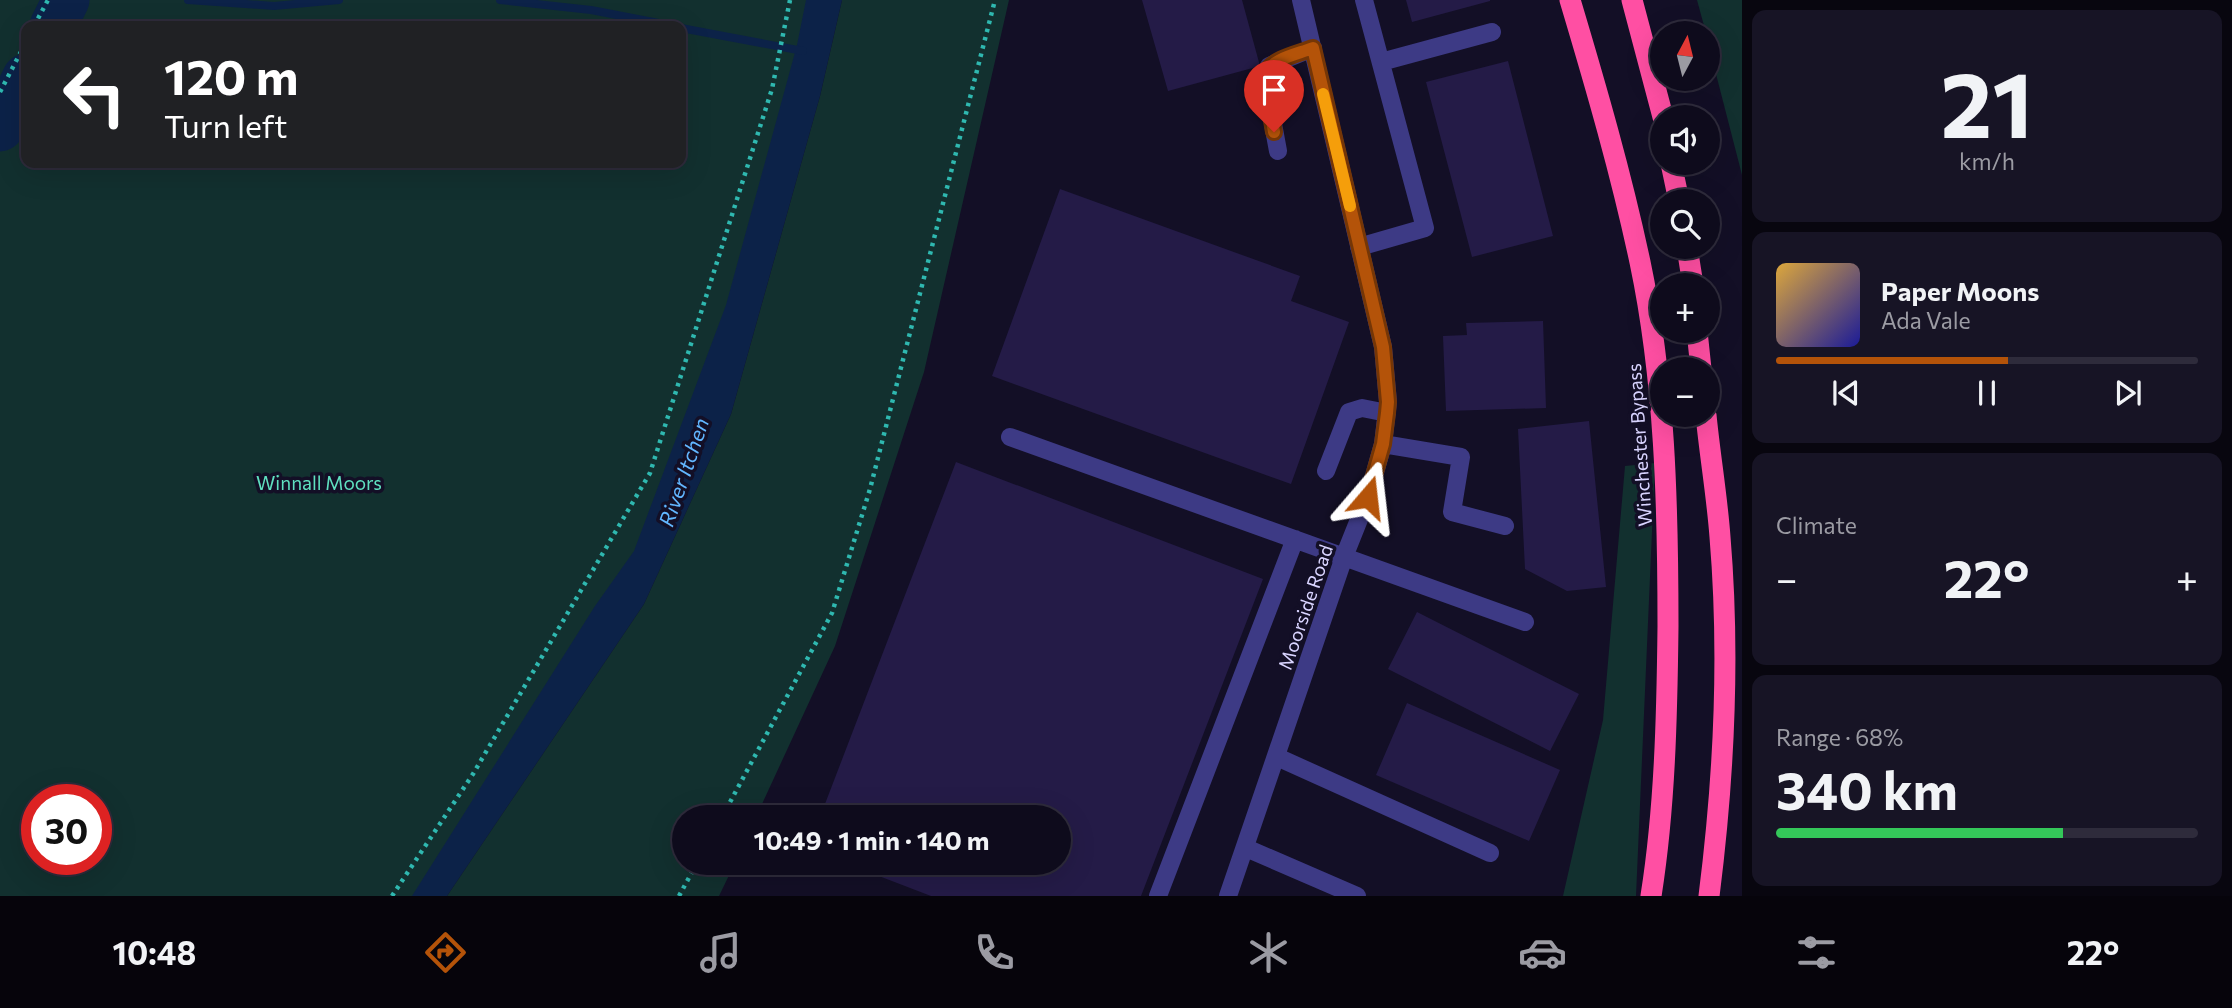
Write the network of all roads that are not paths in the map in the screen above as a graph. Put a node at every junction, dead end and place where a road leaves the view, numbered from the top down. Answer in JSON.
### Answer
{"nodes":[{"id":1,"x":1301,"y":0,"type":"edge"},
{"id":2,"x":1364,"y":0,"type":"edge"},
{"id":3,"x":1570,"y":0,"type":"edge"},
{"id":4,"x":1632,"y":0,"type":"edge"},
{"id":5,"x":1492,"y":33,"type":"dead end"},
{"id":6,"x":1313,"y":48,"type":"junction"},
{"id":7,"x":1381,"y":62,"type":"junction"},
{"id":8,"x":1660,"y":105,"type":"edge"},
{"id":9,"x":1278,"y":151,"type":"dead end"},
{"id":10,"x":1359,"y":247,"type":"junction"},
{"id":11,"x":1387,"y":413,"type":"junction"},
{"id":12,"x":1707,"y":427,"type":"edge"},
{"id":13,"x":1010,"y":437,"type":"dead end"},
{"id":14,"x":1383,"y":444,"type":"junction"},
{"id":15,"x":1326,"y":471,"type":"dead end"},
{"id":16,"x":1505,"y":526,"type":"dead end"},
{"id":17,"x":1295,"y":539,"type":"junction"},
{"id":18,"x":1344,"y":557,"type":"junction"},
{"id":19,"x":1525,"y":622,"type":"dead end"},
{"id":20,"x":1277,"y":757,"type":"junction"},
{"id":21,"x":1246,"y":848,"type":"junction"},
{"id":22,"x":1490,"y":853,"type":"dead end"},
{"id":23,"x":1158,"y":896,"type":"edge"},
{"id":24,"x":1228,"y":896,"type":"edge"},
{"id":25,"x":1357,"y":896,"type":"edge"},
{"id":26,"x":1651,"y":896,"type":"edge"},
{"id":27,"x":1709,"y":896,"type":"edge"}],
"edges":[{"from":1,"to":6,"type":"street","name":"Moorside Road"},
{"from":2,"to":7,"type":"street"},
{"from":3,"to":26,"type":"highway","name":"Winchester Bypass"},
{"from":4,"to":8,"type":"highway"},
{"from":5,"to":7,"type":"street"},
{"from":6,"to":9,"type":"street"},
{"from":6,"to":10,"type":"street","name":"Moorside Road"},
{"from":7,"to":10,"type":"street"},
{"from":10,"to":11,"type":"street","name":"Moorside Road"},
{"from":11,"to":14,"type":"street","name":"Moorside Road"},
{"from":11,"to":15,"type":"street"},
{"from":12,"to":27,"type":"highway"},
{"from":13,"to":17,"type":"street"},
{"from":14,"to":16,"type":"street"},
{"from":14,"to":18,"type":"street","name":"Moorside Road"},
{"from":17,"to":18,"type":"street"},
{"from":17,"to":23,"type":"street"},
{"from":18,"to":19,"type":"street"},
{"from":18,"to":20,"type":"street","name":"Moorside Road"},
{"from":20,"to":21,"type":"street","name":"Moorside Road"},
{"from":20,"to":22,"type":"street"},
{"from":21,"to":24,"type":"street","name":"Moorside Road"},
{"from":21,"to":25,"type":"street"}]}
